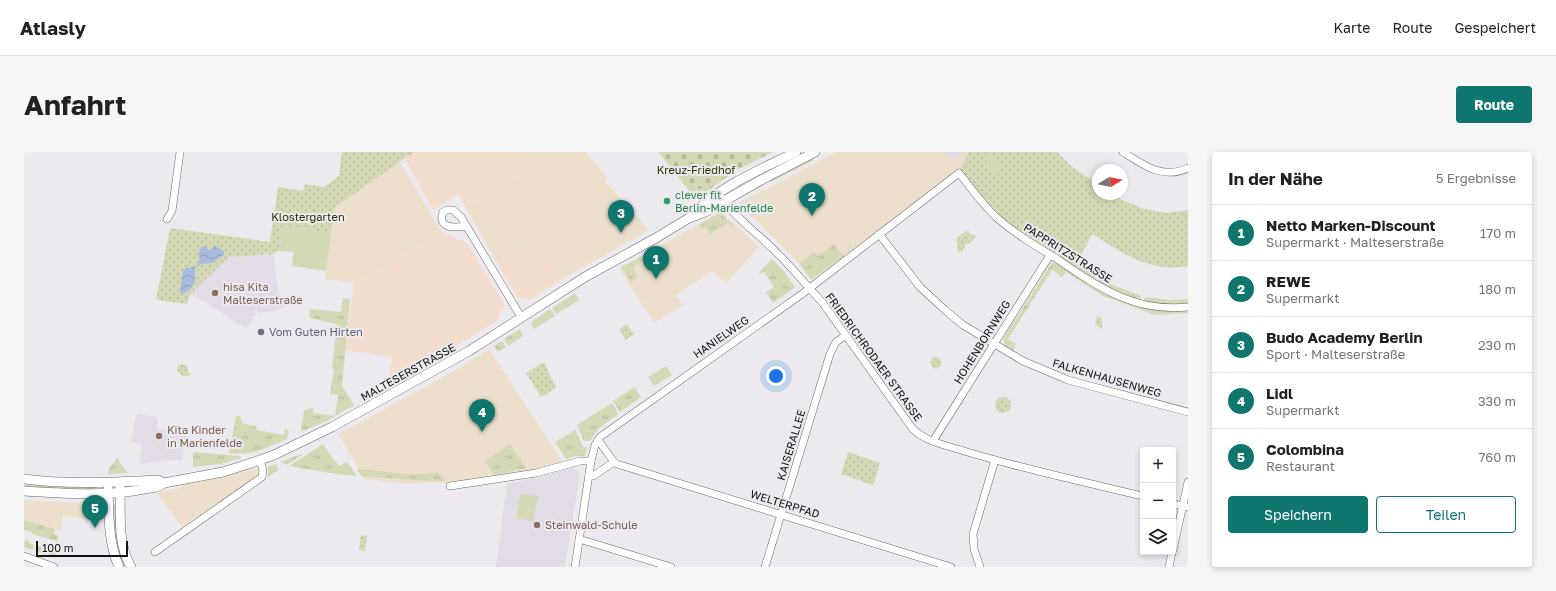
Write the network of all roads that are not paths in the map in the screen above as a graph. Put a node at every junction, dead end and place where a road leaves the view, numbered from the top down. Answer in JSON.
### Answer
{"nodes":[{"id":1,"x":180,"y":152,"type":"edge"},
{"id":2,"x":796,"y":152,"type":"edge"},
{"id":3,"x":815,"y":152,"type":"edge"},
{"id":4,"x":1123,"y":152,"type":"edge"},
{"id":5,"x":1188,"y":168,"type":"edge"},
{"id":6,"x":959,"y":173,"type":"joint"},
{"id":7,"x":761,"y":175,"type":"junction"},
{"id":8,"x":721,"y":197,"type":"junction"},
{"id":9,"x":168,"y":219,"type":"dead end"},
{"id":10,"x":466,"y":226,"type":"dead end"},
{"id":11,"x":879,"y":234,"type":"junction"},
{"id":12,"x":1050,"y":255,"type":"junction"},
{"id":13,"x":809,"y":288,"type":"junction"},
{"id":14,"x":1188,"y":307,"type":"edge"},
{"id":15,"x":521,"y":317,"type":"junction"},
{"id":16,"x":846,"y":335,"type":"junction"},
{"id":17,"x":994,"y":344,"type":"junction"},
{"id":18,"x":1188,"y":412,"type":"edge"},
{"id":19,"x":598,"y":440,"type":"junction"},
{"id":20,"x":933,"y":441,"type":"junction"},
{"id":21,"x":260,"y":460,"type":"junction"},
{"id":22,"x":995,"y":460,"type":"junction"},
{"id":23,"x":591,"y":461,"type":"junction"},
{"id":24,"x":614,"y":462,"type":"junction"},
{"id":25,"x":589,"y":475,"type":"junction"},
{"id":26,"x":24,"y":480,"type":"edge"},
{"id":27,"x":1188,"y":482,"type":"edge"},
{"id":28,"x":108,"y":483,"type":"junction"},
{"id":29,"x":120,"y":483,"type":"junction"},
{"id":30,"x":164,"y":483,"type":"junction"},
{"id":31,"x":450,"y":486,"type":"dead end"},
{"id":32,"x":24,"y":490,"type":"edge"},
{"id":33,"x":120,"y":493,"type":"junction"},
{"id":34,"x":108,"y":494,"type":"junction"},
{"id":35,"x":1140,"y":495,"type":"edge"},
{"id":36,"x":1176,"y":505,"type":"edge"},
{"id":37,"x":1186,"y":507,"type":"edge"},
{"id":38,"x":781,"y":514,"type":"junction"},
{"id":39,"x":579,"y":539,"type":"junction"},
{"id":40,"x":1176,"y":541,"type":"edge"},
{"id":41,"x":154,"y":552,"type":"dead end"},
{"id":42,"x":1172,"y":555,"type":"edge"},
{"id":43,"x":24,"y":556,"type":"edge"},
{"id":44,"x":54,"y":567,"type":"edge"},
{"id":45,"x":119,"y":567,"type":"edge"},
{"id":46,"x":131,"y":567,"type":"edge"},
{"id":47,"x":574,"y":567,"type":"edge"},
{"id":48,"x":671,"y":567,"type":"edge"},
{"id":49,"x":765,"y":567,"type":"edge"},
{"id":50,"x":951,"y":567,"type":"edge"},
{"id":51,"x":980,"y":567,"type":"edge"},
{"id":52,"x":1169,"y":567,"type":"edge"}],
"edges":[{"from":1,"to":9,"type":"street"},
{"from":2,"to":7,"type":"main road","name":"MALTESERSTRASSE"},
{"from":3,"to":7,"type":"main road","name":"MALTESERSTRASSE"},
{"from":4,"to":5,"type":"street"},
{"from":6,"to":11,"type":"street","name":"HANIELWEG"},
{"from":6,"to":12,"type":"street","name":"PAPPRITZSTRASSE"},
{"from":7,"to":8,"type":"main road","name":"MALTESERSTRASSE"},
{"from":8,"to":13,"type":"street","name":"FRIEDRICHRODAER STRASSE"},
{"from":8,"to":15,"type":"main road","name":"MALTESERSTRASSE"},
{"from":10,"to":15,"type":"street"},
{"from":11,"to":13,"type":"street","name":"HANIELWEG"},
{"from":11,"to":17,"type":"street","name":"FALKENHAUSENWEG"},
{"from":12,"to":14,"type":"street","name":"PAPPRITZSTRASSE"},
{"from":12,"to":17,"type":"street","name":"HOHENBORNWEG"},
{"from":13,"to":16,"type":"street","name":"FRIEDRICHRODAER STRASSE"},
{"from":13,"to":19,"type":"street","name":"HANIELWEG"},
{"from":15,"to":21,"type":"main road","name":"MALTESERSTRASSE"},
{"from":16,"to":20,"type":"street","name":"FRIEDRICHRODAER STRASSE"},
{"from":16,"to":38,"type":"street","name":"KAISERALLEE"},
{"from":17,"to":18,"type":"street","name":"FALKENHAUSENWEG"},
{"from":17,"to":20,"type":"street","name":"HOHENBORNWEG"},
{"from":19,"to":23,"type":"street"},
{"from":19,"to":24,"type":"street"},
{"from":20,"to":22,"type":"street","name":"FRIEDRICHRODAER STRASSE"},
{"from":21,"to":30,"type":"main road","name":"MALTESERSTRASSE"},
{"from":21,"to":41,"type":"street"},
{"from":22,"to":35,"type":"street","name":"FRIEDRICHRODAER STRASSE"},
{"from":22,"to":51,"type":"street"},
{"from":23,"to":25,"type":"street"},
{"from":23,"to":31,"type":"street"},
{"from":24,"to":25,"type":"street"},
{"from":24,"to":38,"type":"street","name":"WELTERPFAD"},
{"from":25,"to":39,"type":"street"},
{"from":26,"to":28,"type":"main road"},
{"from":27,"to":37,"type":"street"},
{"from":28,"to":29,"type":"main road"},
{"from":28,"to":34,"type":"main road"},
{"from":29,"to":30,"type":"main road"},
{"from":29,"to":33,"type":"main road"},
{"from":30,"to":33,"type":"main road"},
{"from":32,"to":34,"type":"main road"},
{"from":33,"to":34,"type":"main road"},
{"from":33,"to":46,"type":"main road"},
{"from":34,"to":45,"type":"main road"},
{"from":36,"to":37,"type":"street"},
{"from":37,"to":40,"type":"street"},
{"from":38,"to":49,"type":"street","name":"KAISERALLEE"},
{"from":38,"to":50,"type":"street","name":"WELTERPFAD"},
{"from":39,"to":47,"type":"street"},
{"from":39,"to":48,"type":"street"},
{"from":42,"to":52,"type":"street"},
{"from":43,"to":44,"type":"street"}]}
